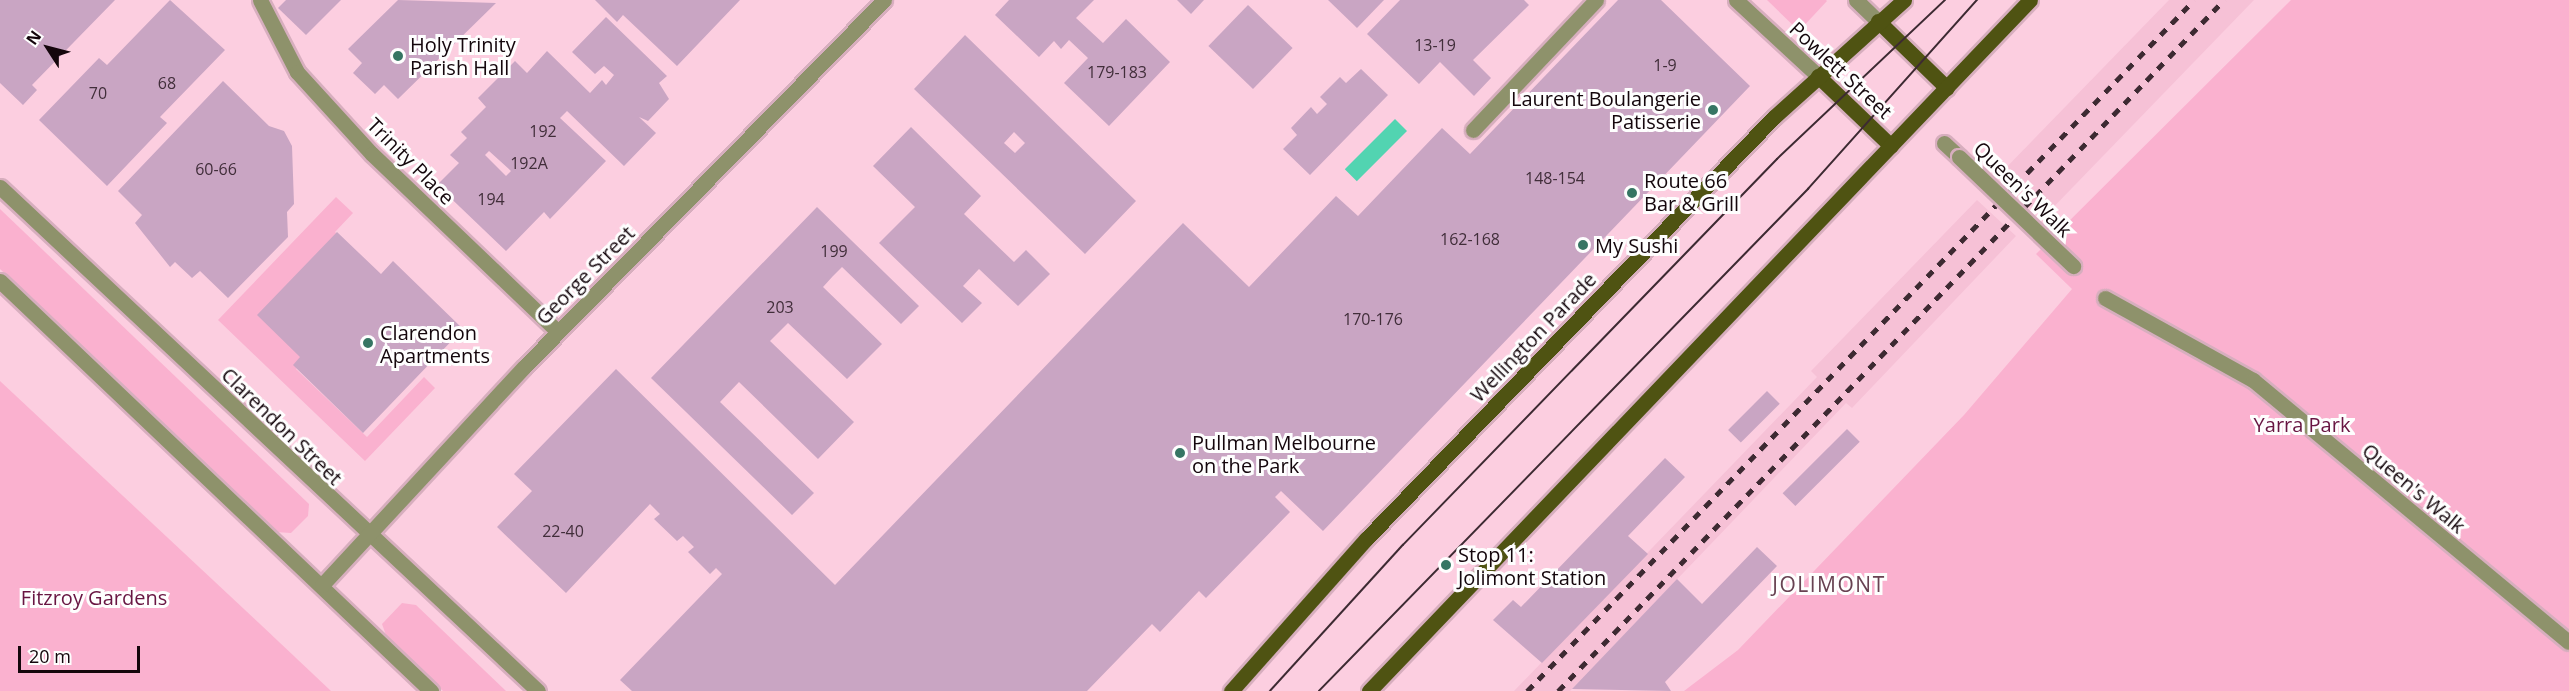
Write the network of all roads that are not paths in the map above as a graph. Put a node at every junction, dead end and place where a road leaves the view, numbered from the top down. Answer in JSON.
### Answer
{"nodes":[{"id":1,"x":260,"y":0,"type":"edge"},
{"id":2,"x":884,"y":0,"type":"edge"},
{"id":3,"x":1596,"y":0,"type":"edge"},
{"id":4,"x":1736,"y":0,"type":"edge"},
{"id":5,"x":1856,"y":0,"type":"edge"},
{"id":6,"x":1904,"y":0,"type":"edge"},
{"id":7,"x":2030,"y":0,"type":"edge"},
{"id":8,"x":1878,"y":21,"type":"junction"},
{"id":9,"x":1818,"y":76,"type":"junction"},
{"id":10,"x":1947,"y":88,"type":"junction"},
{"id":11,"x":1473,"y":130,"type":"dead end"},
{"id":12,"x":1944,"y":142,"type":"dead end"},
{"id":13,"x":1891,"y":146,"type":"junction"},
{"id":14,"x":0,"y":187,"type":"edge"},
{"id":15,"x":2073,"y":266,"type":"dead end"},
{"id":16,"x":0,"y":281,"type":"edge"},
{"id":17,"x":2105,"y":298,"type":"dead end"},
{"id":18,"x":558,"y":332,"type":"junction"},
{"id":19,"x":367,"y":536,"type":"junction"},
{"id":20,"x":322,"y":585,"type":"junction"},
{"id":21,"x":2569,"y":642,"type":"edge"},
{"id":22,"x":431,"y":691,"type":"edge"},
{"id":23,"x":538,"y":691,"type":"edge"},
{"id":24,"x":1231,"y":691,"type":"edge"},
{"id":25,"x":1369,"y":691,"type":"edge"}],
"edges":[{"from":1,"to":18,"type":"street","name":"Trinity Place"},
{"from":2,"to":18,"type":"street","name":"George Street"},
{"from":3,"to":11,"type":"street"},
{"from":4,"to":9,"type":"street","name":"Powlett Street"},
{"from":5,"to":8,"type":"street"},
{"from":6,"to":8,"type":"main road","name":"Wellington Parade"},
{"from":7,"to":10,"type":"main road"},
{"from":8,"to":9,"type":"main road","name":"Wellington Parade"},
{"from":8,"to":10,"type":"main road"},
{"from":9,"to":13,"type":"main road","name":"Powlett Street"},
{"from":9,"to":24,"type":"main road","name":"Wellington Parade"},
{"from":10,"to":13,"type":"main road"},
{"from":12,"to":15,"type":"street","name":"Queen's Walk","bridge":true},
{"from":13,"to":25,"type":"main road"},
{"from":14,"to":19,"type":"street","name":"Clarendon Street"},
{"from":16,"to":20,"type":"street"},
{"from":17,"to":21,"type":"street","name":"Queen's Walk"},
{"from":18,"to":19,"type":"street","name":"George Street"},
{"from":19,"to":20,"type":"street","name":"George Street"},
{"from":19,"to":23,"type":"street","name":"Clarendon Street"},
{"from":20,"to":22,"type":"street"}]}
